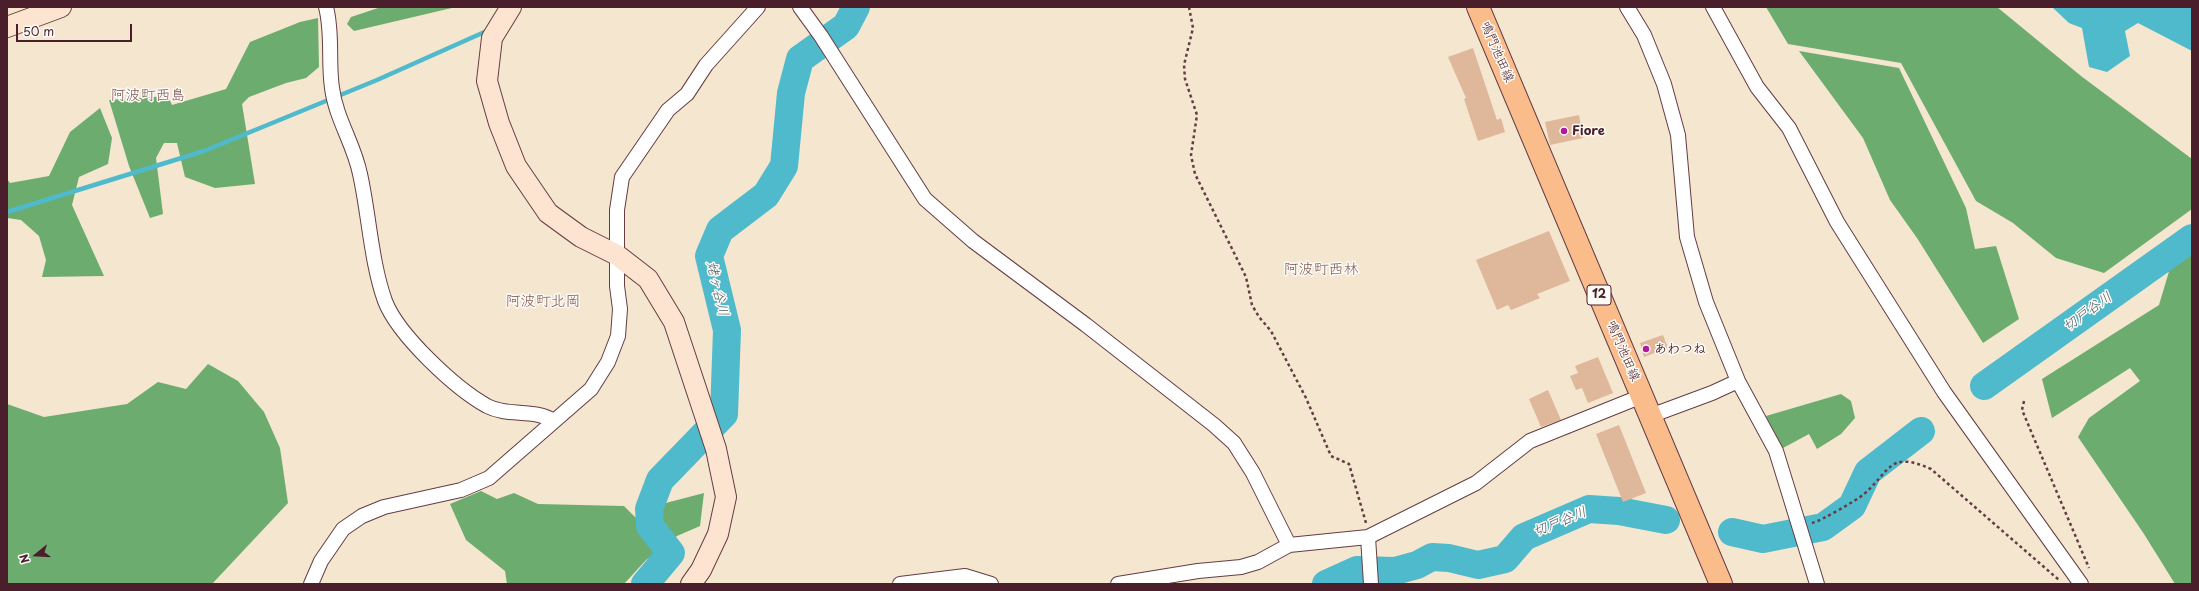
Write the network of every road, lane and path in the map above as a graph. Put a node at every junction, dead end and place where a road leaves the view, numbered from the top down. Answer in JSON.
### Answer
{"nodes":[{"id":1,"x":61,"y":7,"type":"edge"},
{"id":2,"x":326,"y":7,"type":"edge"},
{"id":3,"x":511,"y":7,"type":"edge"},
{"id":4,"x":758,"y":7,"type":"edge"},
{"id":5,"x":800,"y":7,"type":"edge"},
{"id":6,"x":1189,"y":7,"type":"edge"},
{"id":7,"x":1478,"y":7,"type":"edge"},
{"id":8,"x":1627,"y":7,"type":"edge"},
{"id":9,"x":1713,"y":7,"type":"edge"},
{"id":10,"x":7,"y":27,"type":"edge"},
{"id":11,"x":617,"y":255,"type":"junction"},
{"id":12,"x":1738,"y":381,"type":"junction"},
{"id":13,"x":1642,"y":396,"type":"junction"},
{"id":14,"x":2024,"y":400,"type":"dead end"},
{"id":15,"x":1650,"y":416,"type":"junction"},
{"id":16,"x":554,"y":421,"type":"junction"},
{"id":17,"x":1798,"y":526,"type":"junction"},
{"id":18,"x":1368,"y":537,"type":"junction"},
{"id":19,"x":1289,"y":545,"type":"junction"},
{"id":20,"x":2091,"y":573,"type":"dead end"},
{"id":21,"x":1371,"y":574,"type":"edge"},
{"id":22,"x":311,"y":584,"type":"edge"},
{"id":23,"x":691,"y":584,"type":"edge"},
{"id":24,"x":900,"y":584,"type":"edge"},
{"id":25,"x":991,"y":584,"type":"edge"},
{"id":26,"x":1118,"y":584,"type":"edge"},
{"id":27,"x":1721,"y":584,"type":"edge"},
{"id":28,"x":1817,"y":584,"type":"edge"},
{"id":29,"x":2064,"y":584,"type":"edge"},
{"id":30,"x":2081,"y":584,"type":"edge"}],
"edges":[{"from":1,"to":10,"type":"street"},
{"from":2,"to":16,"type":"street"},
{"from":3,"to":11,"type":"street"},
{"from":4,"to":11,"type":"street"},
{"from":5,"to":19,"type":"street"},
{"from":6,"to":18,"type":"path"},
{"from":7,"to":13,"type":"main road","name":"鳴門池田線","number":"12"},
{"from":8,"to":12,"type":"street"},
{"from":9,"to":30,"type":"street"},
{"from":11,"to":16,"type":"street"},
{"from":11,"to":23,"type":"street"},
{"from":12,"to":15,"type":"street"},
{"from":12,"to":17,"type":"street"},
{"from":13,"to":15,"type":"main road","name":"鳴門池田線","number":"12"},
{"from":13,"to":18,"type":"street"},
{"from":14,"to":20,"type":"path"},
{"from":15,"to":27,"type":"main road","name":"鳴門池田線","number":"12"},
{"from":16,"to":22,"type":"street"},
{"from":17,"to":28,"type":"street"},
{"from":17,"to":29,"type":"path"},
{"from":18,"to":19,"type":"street"},
{"from":18,"to":21,"type":"street"},
{"from":19,"to":26,"type":"street"},
{"from":24,"to":25,"type":"street"}]}
